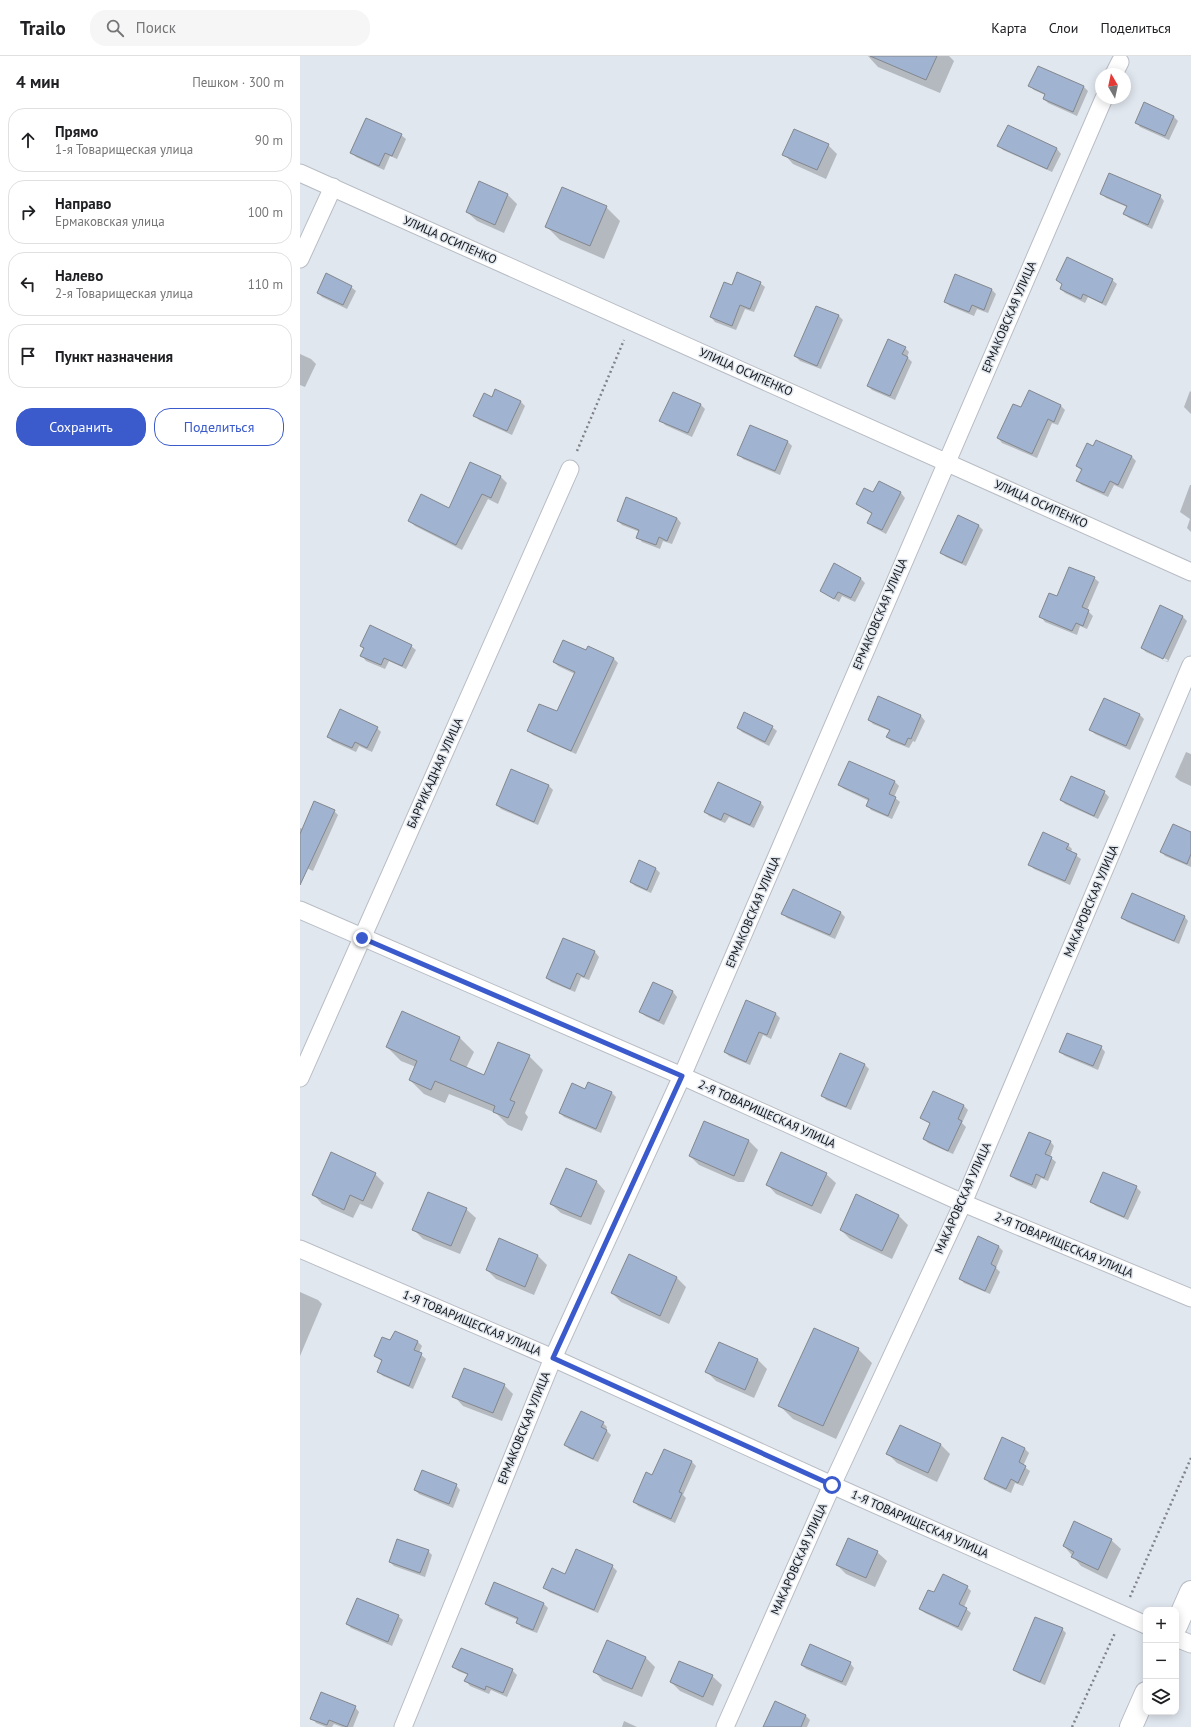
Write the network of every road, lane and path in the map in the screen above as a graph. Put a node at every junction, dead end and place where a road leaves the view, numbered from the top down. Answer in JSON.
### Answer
{"nodes":[{"id":1,"x":1101,"y":104,"type":"edge"},
{"id":2,"x":300,"y":173,"type":"edge"},
{"id":3,"x":333,"y":187,"type":"junction"},
{"id":4,"x":300,"y":259,"type":"edge"},
{"id":5,"x":631,"y":321,"type":"junction"},
{"id":6,"x":946,"y":461,"type":"junction"},
{"id":7,"x":570,"y":469,"type":"joint"},
{"id":8,"x":1191,"y":572,"type":"edge"},
{"id":9,"x":1191,"y":665,"type":"edge"},
{"id":10,"x":300,"y":910,"type":"edge"},
{"id":11,"x":362,"y":938,"type":"junction"},
{"id":12,"x":682,"y":1076,"type":"junction"},
{"id":13,"x":300,"y":1078,"type":"edge"},
{"id":14,"x":963,"y":1203,"type":"junction"},
{"id":15,"x":300,"y":1249,"type":"edge"},
{"id":16,"x":1191,"y":1298,"type":"edge"},
{"id":17,"x":553,"y":1358,"type":"junction"},
{"id":18,"x":1191,"y":1458,"type":"edge"},
{"id":19,"x":832,"y":1485,"type":"junction"},
{"id":20,"x":1191,"y":1592,"type":"edge"},
{"id":21,"x":1123,"y":1614,"type":"junction"},
{"id":22,"x":1179,"y":1619,"type":"edge"},
{"id":23,"x":1143,"y":1623,"type":"edge"},
{"id":24,"x":1179,"y":1639,"type":"edge"},
{"id":25,"x":1191,"y":1644,"type":"edge"},
{"id":26,"x":1143,"y":1700,"type":"edge"},
{"id":27,"x":404,"y":1727,"type":"edge"},
{"id":28,"x":725,"y":1727,"type":"edge"},
{"id":29,"x":1072,"y":1727,"type":"edge"},
{"id":30,"x":1131,"y":1727,"type":"edge"}],
"edges":[{"from":1,"to":6,"type":"street","name":"ЕРМАКОВСКАЯ УЛИЦА"},
{"from":2,"to":3,"type":"street","name":"УЛИЦА ОСИПЕНКО"},
{"from":3,"to":4,"type":"street"},
{"from":3,"to":5,"type":"street","name":"УЛИЦА ОСИПЕНКО"},
{"from":5,"to":6,"type":"street","name":"УЛИЦА ОСИПЕНКО"},
{"from":5,"to":7,"type":"path"},
{"from":6,"to":8,"type":"street","name":"УЛИЦА ОСИПЕНКО"},
{"from":6,"to":12,"type":"street","name":"ЕРМАКОВСКАЯ УЛИЦА"},
{"from":7,"to":11,"type":"street","name":"БАРРИКАДНАЯ УЛИЦА"},
{"from":9,"to":14,"type":"street","name":"МАКАРОВСКАЯ УЛИЦА"},
{"from":10,"to":11,"type":"street","name":"2-Я ТОВАРИЩЕСКАЯ УЛИЦА"},
{"from":11,"to":12,"type":"street","name":"2-Я ТОВАРИЩЕСКАЯ УЛИЦА"},
{"from":11,"to":13,"type":"street","name":"БАРРИКАДНАЯ УЛИЦА"},
{"from":12,"to":14,"type":"street","name":"2-Я ТОВАРИЩЕСКАЯ УЛИЦА"},
{"from":12,"to":17,"type":"street","name":"ЕРМАКОВСКАЯ УЛИЦА"},
{"from":14,"to":16,"type":"street","name":"2-Я ТОВАРИЩЕСКАЯ УЛИЦА"},
{"from":14,"to":19,"type":"street","name":"МАКАРОВСКАЯ УЛИЦА"},
{"from":15,"to":17,"type":"street","name":"1-Я ТОВАРИЩЕСКАЯ УЛИЦА"},
{"from":17,"to":19,"type":"street","name":"1-Я ТОВАРИЩЕСКАЯ УЛИЦА"},
{"from":17,"to":27,"type":"street","name":"ЕРМАКОВСКАЯ УЛИЦА"},
{"from":18,"to":21,"type":"path"},
{"from":19,"to":21,"type":"street","name":"1-Я ТОВАРИЩЕСКАЯ УЛИЦА"},
{"from":19,"to":28,"type":"street","name":"МАКАРОВСКАЯ УЛИЦА"},
{"from":20,"to":22,"type":"main road"},
{"from":21,"to":23,"type":"street","name":"1-Я ТОВАРИЩЕСКАЯ УЛИЦА"},
{"from":21,"to":29,"type":"path"},
{"from":24,"to":25,"type":"street"},
{"from":26,"to":30,"type":"main road"}]}
